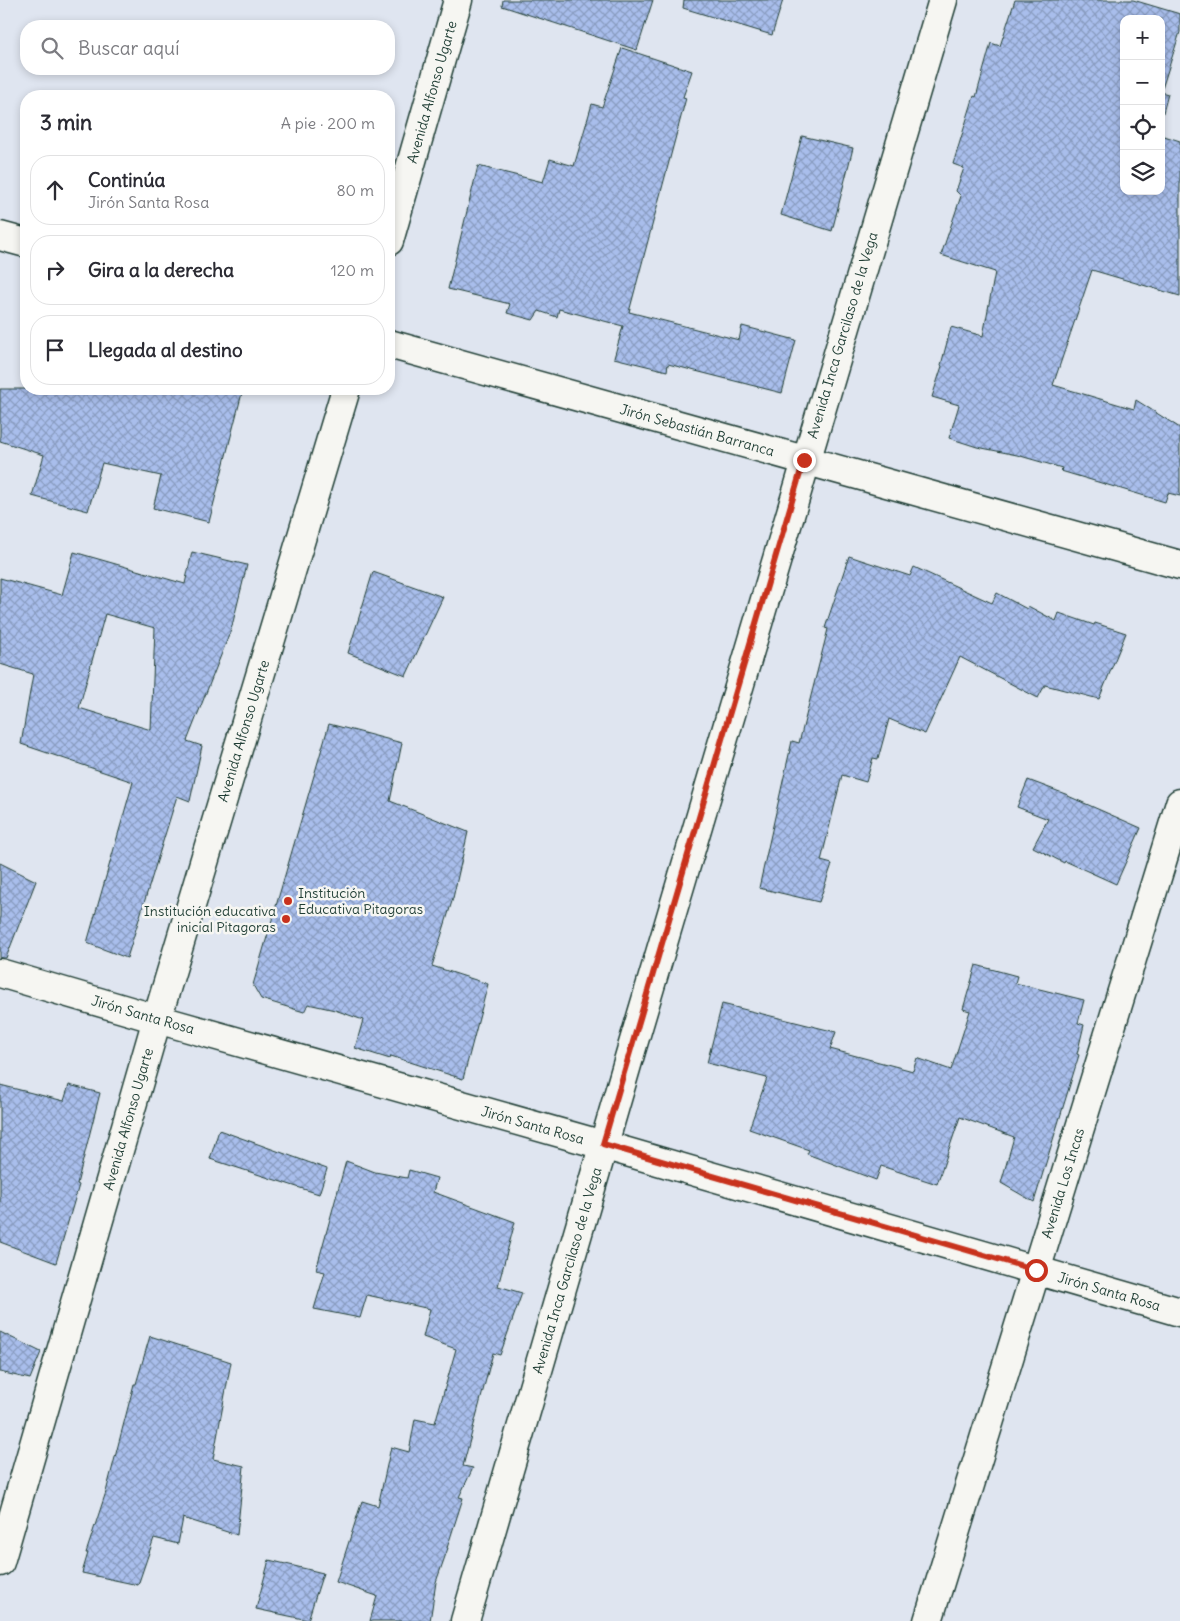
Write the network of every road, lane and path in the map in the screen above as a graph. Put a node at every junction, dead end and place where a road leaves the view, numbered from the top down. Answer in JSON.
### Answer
{"nodes":[{"id":1,"x":458,"y":0,"type":"edge"},
{"id":2,"x":943,"y":0,"type":"edge"},
{"id":3,"x":395,"y":220,"type":"edge"},
{"id":4,"x":0,"y":236,"type":"edge"},
{"id":5,"x":20,"y":241,"type":"edge"},
{"id":6,"x":395,"y":346,"type":"edge"},
{"id":7,"x":344,"y":395,"type":"edge"},
{"id":8,"x":804,"y":460,"type":"junction"},
{"id":9,"x":1180,"y":565,"type":"edge"},
{"id":10,"x":1180,"y":803,"type":"edge"},
{"id":11,"x":0,"y":973,"type":"edge"},
{"id":12,"x":157,"y":1019,"type":"junction"},
{"id":13,"x":603,"y":1144,"type":"junction"},
{"id":14,"x":1036,"y":1270,"type":"junction"},
{"id":15,"x":1180,"y":1312,"type":"edge"},
{"id":16,"x":0,"y":1562,"type":"edge"},
{"id":17,"x":465,"y":1621,"type":"edge"},
{"id":18,"x":928,"y":1621,"type":"edge"}],
"edges":[{"from":1,"to":3,"type":"street","name":"Avenida Alfonso Ugarte"},
{"from":2,"to":8,"type":"street","name":"Avenida Inca Garcilaso de la Vega"},
{"from":4,"to":5,"type":"street"},
{"from":6,"to":8,"type":"street","name":"Jirón Sebastián Barranca"},
{"from":7,"to":12,"type":"street","name":"Avenida Alfonso Ugarte"},
{"from":8,"to":9,"type":"street","name":"Jirón Sebastián Barranca"},
{"from":8,"to":13,"type":"street","name":"Avenida Inca Garcilaso de la Vega"},
{"from":10,"to":14,"type":"street","name":"Avenida Los Incas"},
{"from":11,"to":12,"type":"street","name":"Jirón Santa Rosa"},
{"from":12,"to":13,"type":"street","name":"Jirón Santa Rosa"},
{"from":12,"to":16,"type":"street","name":"Avenida Alfonso Ugarte"},
{"from":13,"to":14,"type":"street","name":"Jirón Santa Rosa"},
{"from":13,"to":17,"type":"street","name":"Avenida Inca Garcilaso de la Vega"},
{"from":14,"to":15,"type":"street","name":"Jirón Santa Rosa"},
{"from":14,"to":18,"type":"street","name":"Avenida Los Incas"}]}
